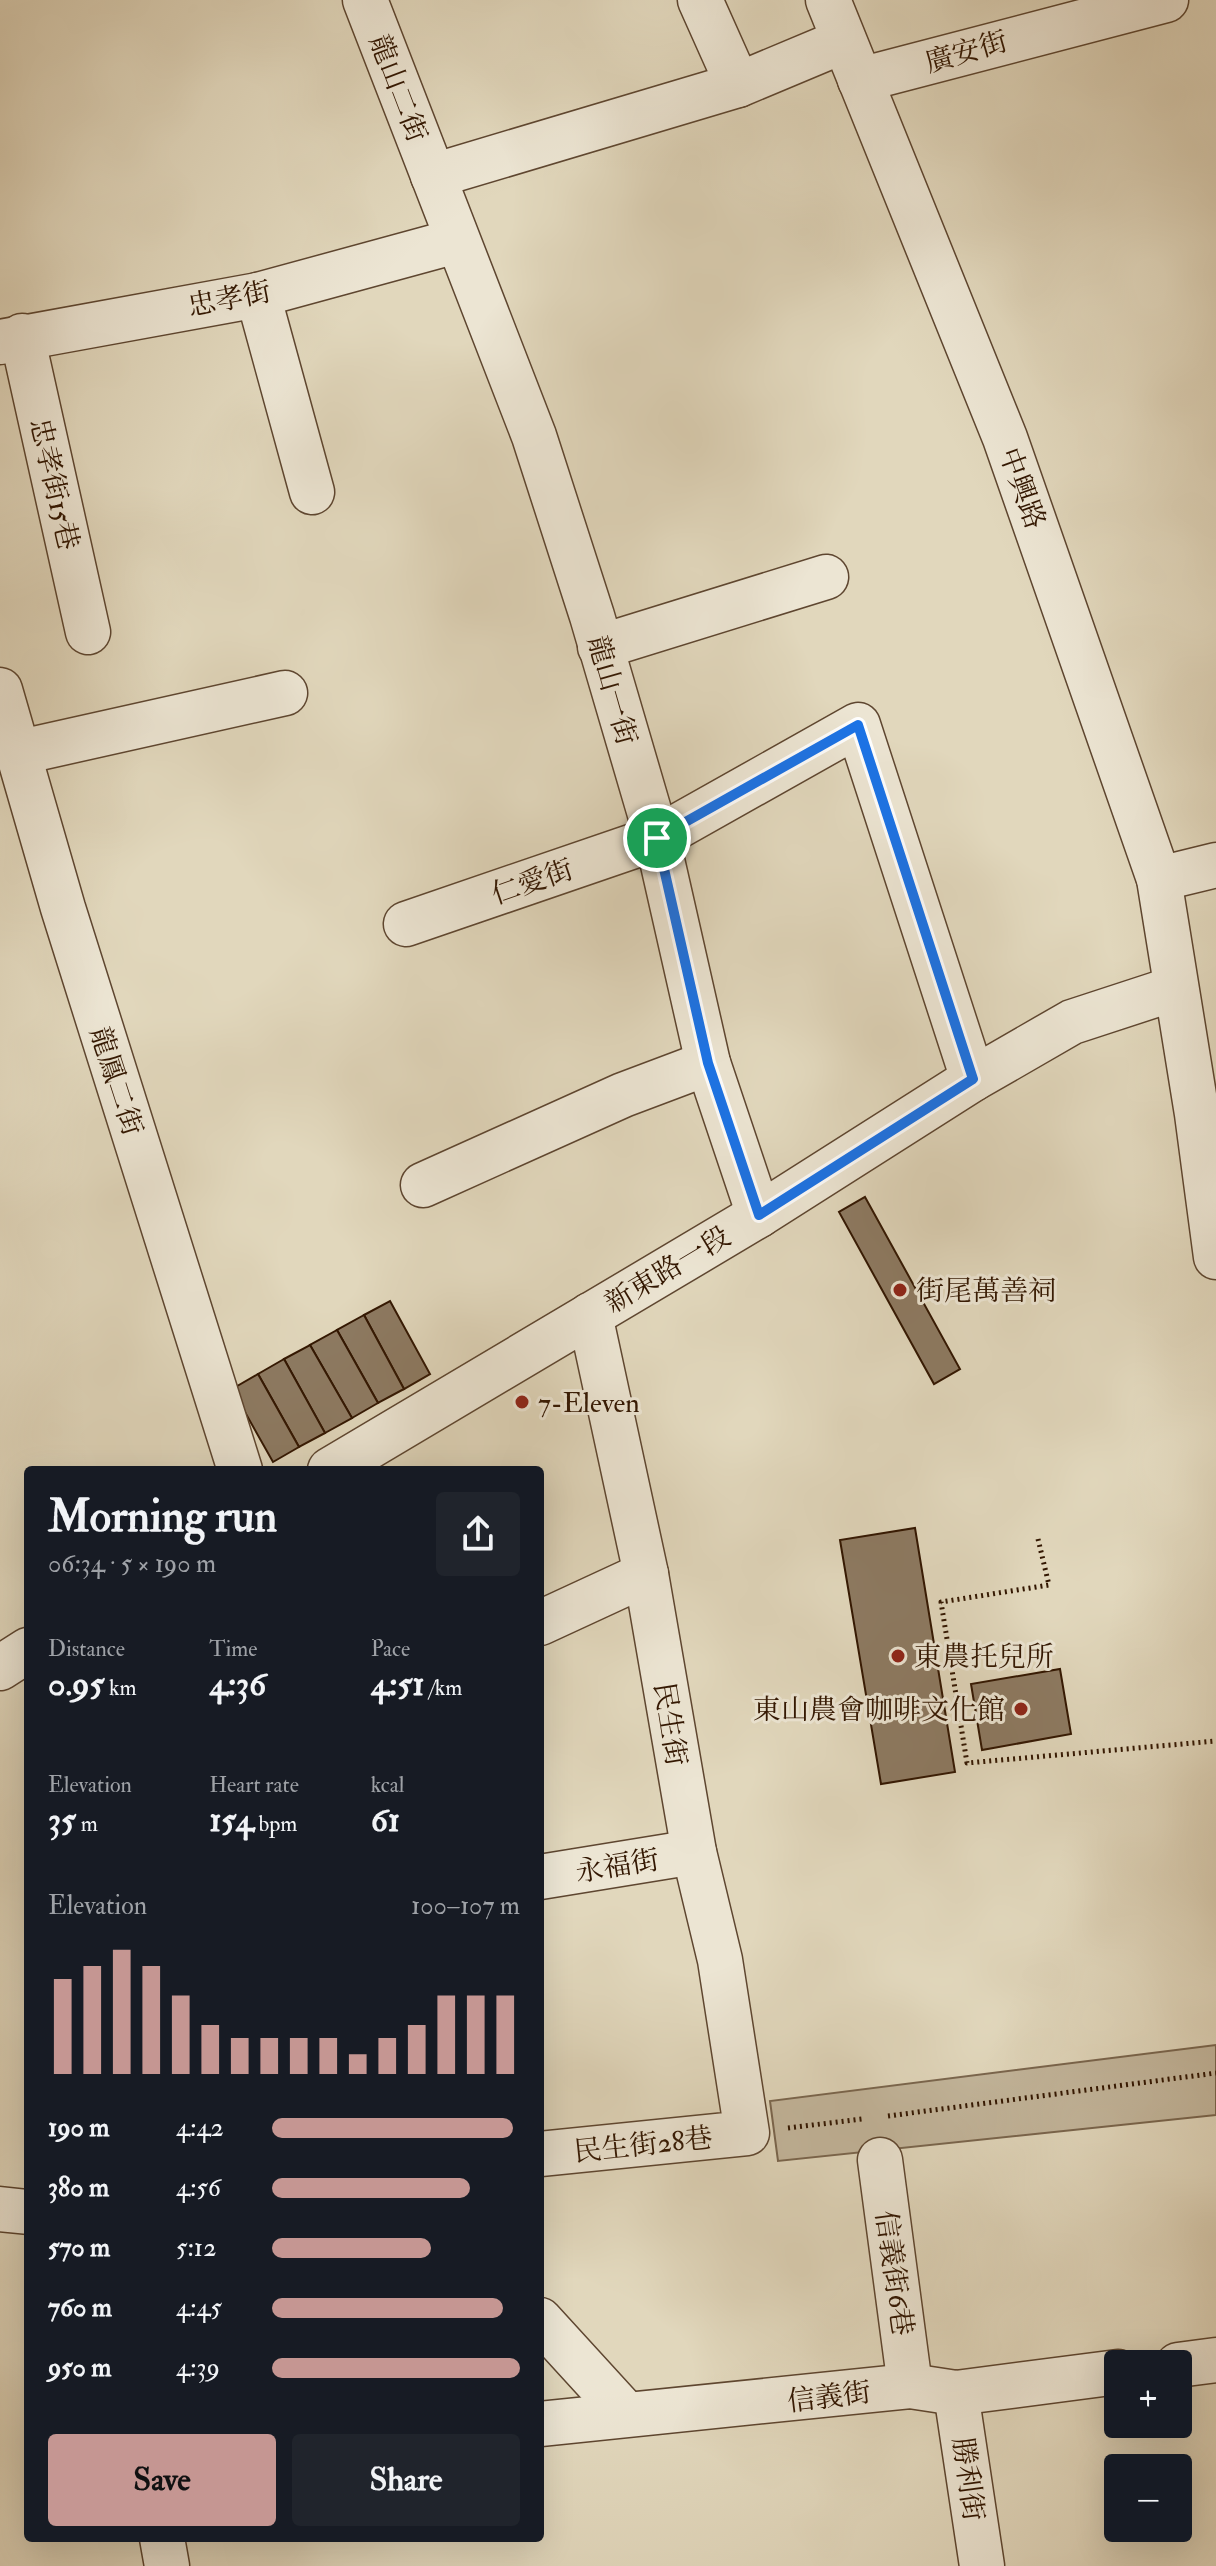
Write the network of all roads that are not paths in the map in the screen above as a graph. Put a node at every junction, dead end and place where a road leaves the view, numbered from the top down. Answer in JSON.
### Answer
{"nodes":[{"id":1,"x":365,"y":0,"type":"edge"},
{"id":2,"x":700,"y":0,"type":"edge"},
{"id":3,"x":828,"y":0,"type":"edge"},
{"id":4,"x":1166,"y":0,"type":"edge"},
{"id":5,"x":852,"y":61,"type":"junction"},
{"id":6,"x":738,"y":85,"type":"junction"},
{"id":7,"x":433,"y":176,"type":"junction"},
{"id":8,"x":456,"y":241,"type":"junction"},
{"id":9,"x":258,"y":295,"type":"junction"},
{"id":10,"x":11,"y":339,"type":"edge"},
{"id":11,"x":312,"y":492,"type":"dead end"},
{"id":12,"x":826,"y":577,"type":"dead end"},
{"id":13,"x":88,"y":632,"type":"dead end"},
{"id":14,"x":600,"y":647,"type":"junction"},
{"id":15,"x":0,"y":690,"type":"edge"},
{"id":16,"x":285,"y":693,"type":"dead end"},
{"id":17,"x":21,"y":752,"type":"junction"},
{"id":18,"x":657,"y":838,"type":"junction"},
{"id":19,"x":1216,"y":865,"type":"edge"},
{"id":20,"x":1159,"y":879,"type":"junction"},
{"id":21,"x":406,"y":924,"type":"dead end"},
{"id":22,"x":1176,"y":988,"type":"junction"},
{"id":23,"x":708,"y":1063,"type":"junction"},
{"id":24,"x":973,"y":1079,"type":"junction"},
{"id":25,"x":1207,"y":1122,"type":"edge"},
{"id":26,"x":423,"y":1185,"type":"dead end"},
{"id":27,"x":759,"y":1215,"type":"junction"},
{"id":28,"x":1216,"y":1257,"type":"edge"},
{"id":29,"x":590,"y":1315,"type":"junction"},
{"id":30,"x":239,"y":1466,"type":"edge"},
{"id":31,"x":337,"y":1466,"type":"edge"},
{"id":32,"x":646,"y":1574,"type":"junction"},
{"id":33,"x":544,"y":1621,"type":"edge"},
{"id":34,"x":24,"y":1653,"type":"edge"},
{"id":35,"x":0,"y":1668,"type":"edge"},
{"id":36,"x":694,"y":1852,"type":"junction"},
{"id":37,"x":544,"y":1876,"type":"edge"},
{"id":38,"x":747,"y":2133,"type":"joint"},
{"id":39,"x":544,"y":2154,"type":"edge"},
{"id":40,"x":880,"y":2160,"type":"dead end"},
{"id":41,"x":0,"y":2209,"type":"edge"},
{"id":42,"x":24,"y":2212,"type":"edge"},
{"id":43,"x":544,"y":2324,"type":"edge"},
{"id":44,"x":1216,"y":2360,"type":"edge"},
{"id":45,"x":1192,"y":2363,"type":"edge"},
{"id":46,"x":1104,"y":2374,"type":"edge"},
{"id":47,"x":910,"y":2386,"type":"junction"},
{"id":48,"x":956,"y":2393,"type":"junction"},
{"id":49,"x":625,"y":2413,"type":"junction"},
{"id":50,"x":544,"y":2423,"type":"edge"},
{"id":51,"x":982,"y":2566,"type":"edge"}],
"edges":[{"from":1,"to":7,"type":"street","name":"龍山二街"},
{"from":2,"to":6,"type":"street"},
{"from":3,"to":5,"type":"street","name":"中興路"},
{"from":4,"to":5,"type":"street","name":"廣安街"},
{"from":5,"to":6,"type":"street"},
{"from":5,"to":20,"type":"street","name":"中興路"},
{"from":6,"to":7,"type":"street"},
{"from":7,"to":8,"type":"street","name":"龍山一街"},
{"from":8,"to":9,"type":"street","name":"忠孝街"},
{"from":8,"to":14,"type":"street","name":"龍山一街"},
{"from":9,"to":10,"type":"street","name":"忠孝街"},
{"from":9,"to":11,"type":"street"},
{"from":10,"to":13,"type":"street","name":"忠孝街15巷"},
{"from":12,"to":14,"type":"street"},
{"from":14,"to":18,"type":"street","name":"龍山一街"},
{"from":15,"to":17,"type":"street","name":"龍鳳二街"},
{"from":16,"to":17,"type":"street"},
{"from":17,"to":30,"type":"street","name":"龍鳳二街"},
{"from":18,"to":21,"type":"street","name":"仁愛街"},
{"from":18,"to":23,"type":"street","name":"龍山一街"},
{"from":18,"to":24,"type":"street","name":"仁愛街"},
{"from":19,"to":20,"type":"street"},
{"from":20,"to":22,"type":"street","name":"中興路"},
{"from":22,"to":24,"type":"street","name":"新東路一段"},
{"from":22,"to":25,"type":"street","name":"中興路"},
{"from":23,"to":26,"type":"street"},
{"from":23,"to":27,"type":"street","name":"龍山一街"},
{"from":24,"to":27,"type":"street","name":"新東路一段"},
{"from":25,"to":28,"type":"street"},
{"from":27,"to":29,"type":"street","name":"新東路一段"},
{"from":29,"to":31,"type":"street","name":"新東路一段"},
{"from":29,"to":32,"type":"street","name":"民生街"},
{"from":32,"to":33,"type":"street"},
{"from":32,"to":36,"type":"street","name":"民生街"},
{"from":34,"to":35,"type":"street"},
{"from":36,"to":37,"type":"street","name":"永福街"},
{"from":36,"to":38,"type":"street","name":"民生街"},
{"from":38,"to":39,"type":"street","name":"民生街28巷"},
{"from":40,"to":47,"type":"street","name":"信義街6巷"},
{"from":41,"to":42,"type":"street"},
{"from":43,"to":49,"type":"street"},
{"from":44,"to":45,"type":"street"},
{"from":46,"to":48,"type":"street","name":"信義街"},
{"from":47,"to":48,"type":"street","name":"信義街"},
{"from":47,"to":49,"type":"street","name":"信義街"},
{"from":48,"to":51,"type":"street","name":"勝利街"},
{"from":49,"to":50,"type":"street","name":"信義街"}]}
